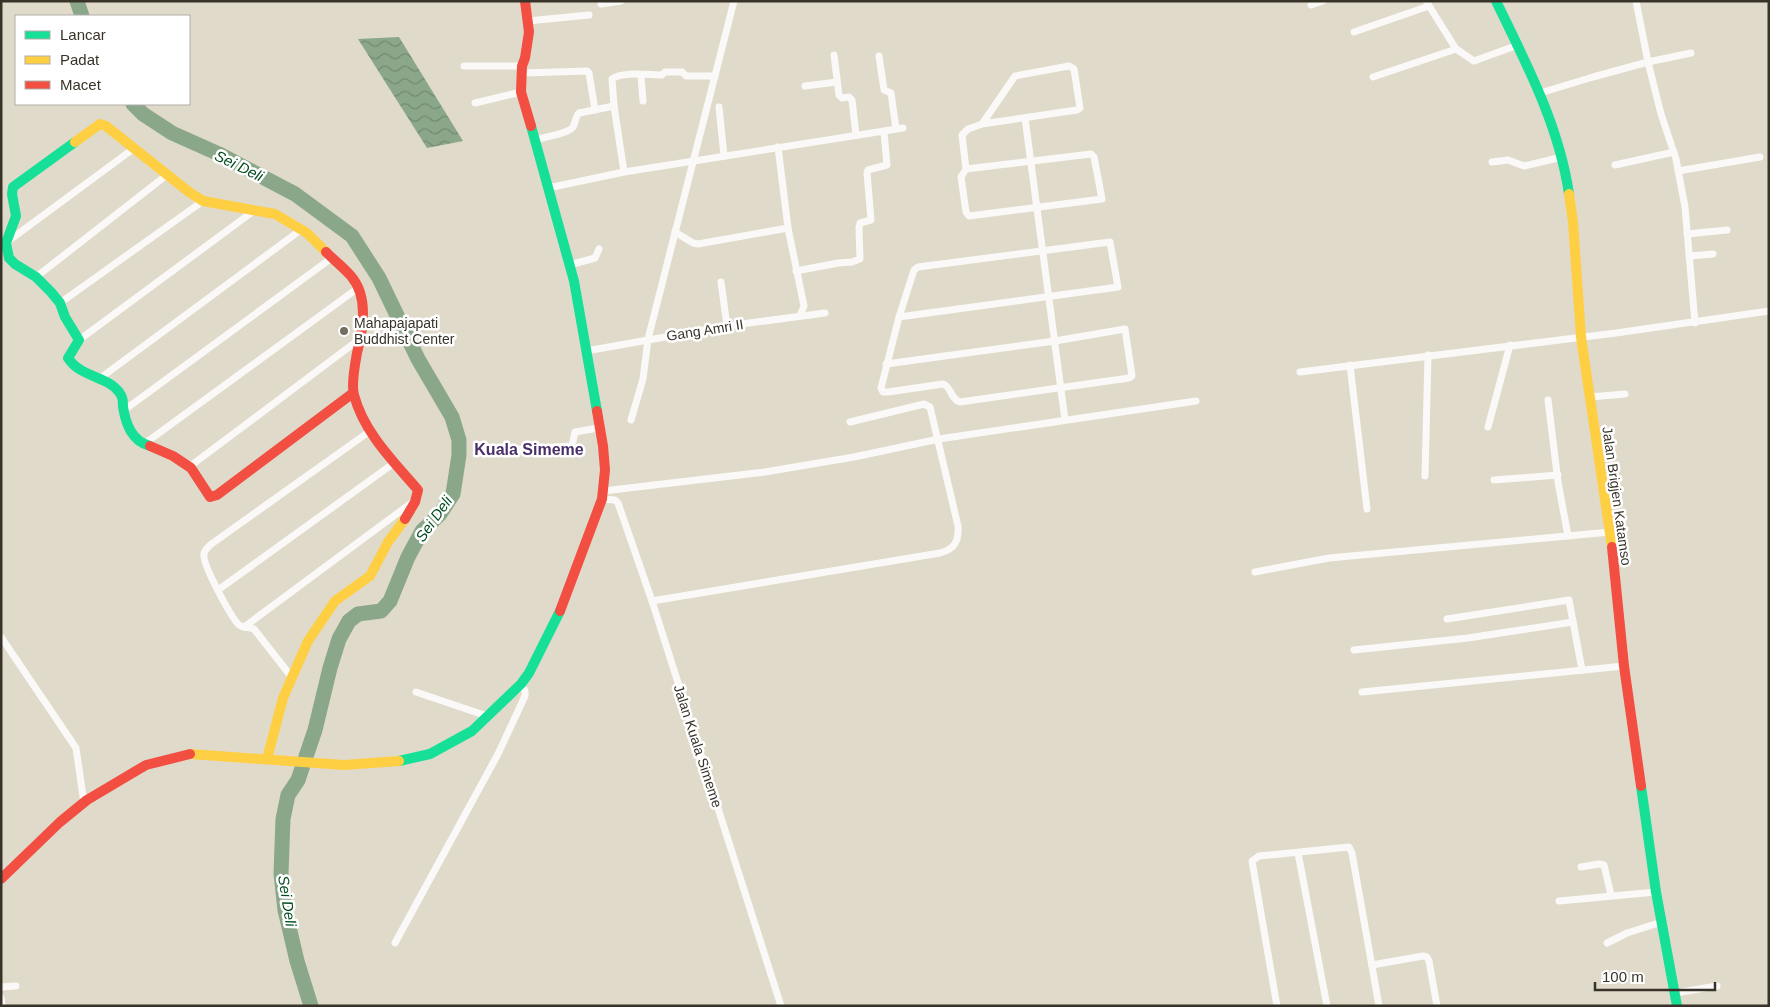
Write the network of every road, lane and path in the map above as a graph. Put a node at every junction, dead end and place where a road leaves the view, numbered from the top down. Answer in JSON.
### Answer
{"nodes":[{"id":1,"x":526,"y":1,"type":"edge"},
{"id":2,"x":621,"y":1,"type":"edge"},
{"id":3,"x":734,"y":1,"type":"edge"},
{"id":4,"x":1323,"y":1,"type":"edge"},
{"id":5,"x":1496,"y":1,"type":"edge"},
{"id":6,"x":1636,"y":1,"type":"edge"},
{"id":7,"x":601,"y":4,"type":"dead end"},
{"id":8,"x":1428,"y":4,"type":"edge"},
{"id":9,"x":1312,"y":5,"type":"dead end"},
{"id":10,"x":589,"y":14,"type":"dead end"},
{"id":11,"x":528,"y":21,"type":"junction"},
{"id":12,"x":1354,"y":32,"type":"dead end"},
{"id":13,"x":1518,"y":45,"type":"junction"},
{"id":14,"x":1456,"y":49,"type":"junction"},
{"id":15,"x":1690,"y":53,"type":"dead end"},
{"id":16,"x":834,"y":56,"type":"dead end"},
{"id":17,"x":879,"y":56,"type":"dead end"},
{"id":18,"x":1648,"y":62,"type":"junction"},
{"id":19,"x":464,"y":66,"type":"dead end"},
{"id":20,"x":522,"y":69,"type":"junction"},
{"id":21,"x":641,"y":76,"type":"junction"},
{"id":22,"x":715,"y":76,"type":"junction"},
{"id":23,"x":1373,"y":77,"type":"dead end"},
{"id":24,"x":837,"y":82,"type":"junction"},
{"id":25,"x":805,"y":86,"type":"dead end"},
{"id":26,"x":521,"y":92,"type":"junction"},
{"id":27,"x":1540,"y":93,"type":"junction"},
{"id":28,"x":644,"y":101,"type":"dead end"},
{"id":29,"x":475,"y":103,"type":"dead end"},
{"id":30,"x":614,"y":106,"type":"junction"},
{"id":31,"x":719,"y":107,"type":"dead end"},
{"id":32,"x":595,"y":110,"type":"junction"},
{"id":33,"x":1025,"y":118,"type":"junction"},
{"id":34,"x":982,"y":124,"type":"junction"},
{"id":35,"x":884,"y":132,"type":"junction"},
{"id":36,"x":856,"y":135,"type":"junction"},
{"id":37,"x":535,"y":140,"type":"junction"},
{"id":38,"x":778,"y":147,"type":"junction"},
{"id":39,"x":133,"y":149,"type":"junction"},
{"id":40,"x":1674,"y":152,"type":"junction"},
{"id":41,"x":724,"y":156,"type":"junction"},
{"id":42,"x":1562,"y":157,"type":"junction"},
{"id":43,"x":1760,"y":157,"type":"dead end"},
{"id":44,"x":1031,"y":161,"type":"junction"},
{"id":45,"x":692,"y":162,"type":"junction"},
{"id":46,"x":1492,"y":162,"type":"dead end"},
{"id":47,"x":1615,"y":165,"type":"dead end"},
{"id":48,"x":966,"y":169,"type":"junction"},
{"id":49,"x":1678,"y":171,"type":"junction"},
{"id":50,"x":624,"y":172,"type":"junction"},
{"id":51,"x":168,"y":174,"type":"junction"},
{"id":52,"x":548,"y":188,"type":"junction"},
{"id":53,"x":203,"y":201,"type":"junction"},
{"id":54,"x":1036,"y":207,"type":"junction"},
{"id":55,"x":256,"y":209,"type":"junction"},
{"id":56,"x":788,"y":228,"type":"junction"},
{"id":57,"x":302,"y":229,"type":"junction"},
{"id":58,"x":1727,"y":230,"type":"dead end"},
{"id":59,"x":675,"y":232,"type":"junction"},
{"id":60,"x":1687,"y":234,"type":"junction"},
{"id":61,"x":6,"y":243,"type":"junction"},
{"id":62,"x":599,"y":249,"type":"dead end"},
{"id":63,"x":1042,"y":252,"type":"junction"},
{"id":64,"x":1713,"y":254,"type":"dead end"},
{"id":65,"x":1689,"y":256,"type":"junction"},
{"id":66,"x":333,"y":258,"type":"junction"},
{"id":67,"x":569,"y":265,"type":"junction"},
{"id":68,"x":796,"y":271,"type":"junction"},
{"id":69,"x":36,"y":277,"type":"junction"},
{"id":70,"x":721,"y":282,"type":"dead end"},
{"id":71,"x":358,"y":288,"type":"junction"},
{"id":72,"x":1048,"y":297,"type":"junction"},
{"id":73,"x":60,"y":303,"type":"junction"},
{"id":74,"x":1769,"y":312,"type":"edge"},
{"id":75,"x":825,"y":313,"type":"dead end"},
{"id":76,"x":800,"y":316,"type":"junction"},
{"id":77,"x":899,"y":317,"type":"junction"},
{"id":78,"x":1695,"y":322,"type":"junction"},
{"id":79,"x":727,"y":326,"type":"junction"},
{"id":80,"x":1581,"y":337,"type":"junction"},
{"id":81,"x":361,"y":338,"type":"junction"},
{"id":82,"x":648,"y":339,"type":"junction"},
{"id":83,"x":79,"y":340,"type":"junction"},
{"id":84,"x":1055,"y":341,"type":"junction"},
{"id":85,"x":1510,"y":345,"type":"junction"},
{"id":86,"x":586,"y":351,"type":"junction"},
{"id":87,"x":1428,"y":355,"type":"junction"},
{"id":88,"x":886,"y":364,"type":"junction"},
{"id":89,"x":1350,"y":365,"type":"junction"},
{"id":90,"x":1300,"y":372,"type":"dead end"},
{"id":91,"x":99,"y":379,"type":"junction"},
{"id":92,"x":1061,"y":389,"type":"junction"},
{"id":93,"x":353,"y":393,"type":"junction"},
{"id":94,"x":1625,"y":394,"type":"dead end"},
{"id":95,"x":1590,"y":397,"type":"junction"},
{"id":96,"x":1548,"y":400,"type":"dead end"},
{"id":97,"x":1196,"y":401,"type":"dead end"},
{"id":98,"x":123,"y":411,"type":"junction"},
{"id":99,"x":631,"y":420,"type":"dead end"},
{"id":100,"x":1065,"y":420,"type":"junction"},
{"id":101,"x":850,"y":422,"type":"dead end"},
{"id":102,"x":1488,"y":427,"type":"dead end"},
{"id":103,"x":598,"y":428,"type":"junction"},
{"id":104,"x":370,"y":431,"type":"junction"},
{"id":105,"x":939,"y":439,"type":"junction"},
{"id":106,"x":144,"y":444,"type":"junction"},
{"id":107,"x":505,"y":450,"type":"dead end"},
{"id":108,"x":394,"y":463,"type":"junction"},
{"id":109,"x":189,"y":467,"type":"junction"},
{"id":110,"x":1558,"y":475,"type":"junction"},
{"id":111,"x":1425,"y":476,"type":"dead end"},
{"id":112,"x":1494,"y":480,"type":"dead end"},
{"id":113,"x":603,"y":495,"type":"junction"},
{"id":114,"x":417,"y":499,"type":"junction"},
{"id":115,"x":1368,"y":509,"type":"dead end"},
{"id":116,"x":1610,"y":532,"type":"junction"},
{"id":117,"x":1568,"y":536,"type":"junction"},
{"id":118,"x":1255,"y":572,"type":"dead end"},
{"id":119,"x":218,"y":590,"type":"junction"},
{"id":120,"x":652,"y":602,"type":"junction"},
{"id":121,"x":1447,"y":619,"type":"dead end"},
{"id":122,"x":1573,"y":622,"type":"junction"},
{"id":123,"x":244,"y":627,"type":"junction"},
{"id":124,"x":1,"y":637,"type":"edge"},
{"id":125,"x":1354,"y":650,"type":"dead end"},
{"id":126,"x":1624,"y":666,"type":"junction"},
{"id":127,"x":1582,"y":670,"type":"junction"},
{"id":128,"x":290,"y":675,"type":"junction"},
{"id":129,"x":521,"y":684,"type":"junction"},
{"id":130,"x":416,"y":692,"type":"dead end"},
{"id":131,"x":1362,"y":692,"type":"dead end"},
{"id":132,"x":487,"y":716,"type":"junction"},
{"id":133,"x":271,"y":760,"type":"junction"},
{"id":134,"x":84,"y":803,"type":"junction"},
{"id":135,"x":1298,"y":853,"type":"junction"},
{"id":136,"x":1581,"y":867,"type":"dead end"},
{"id":137,"x":1,"y":879,"type":"edge"},
{"id":138,"x":1656,"y":892,"type":"junction"},
{"id":139,"x":1611,"y":895,"type":"junction"},
{"id":140,"x":1560,"y":901,"type":"dead end"},
{"id":141,"x":1662,"y":922,"type":"junction"},
{"id":142,"x":395,"y":943,"type":"dead end"},
{"id":143,"x":1607,"y":943,"type":"dead end"},
{"id":144,"x":1372,"y":965,"type":"junction"},
{"id":145,"x":16,"y":986,"type":"dead end"},
{"id":146,"x":1717,"y":986,"type":"dead end"},
{"id":147,"x":1,"y":987,"type":"edge"},
{"id":148,"x":1675,"y":993,"type":"junction"},
{"id":149,"x":1,"y":998,"type":"edge"},
{"id":150,"x":2,"y":1006,"type":"edge"},
{"id":151,"x":781,"y":1006,"type":"edge"},
{"id":152,"x":1277,"y":1006,"type":"edge"},
{"id":153,"x":1327,"y":1006,"type":"edge"},
{"id":154,"x":1379,"y":1006,"type":"edge"},
{"id":155,"x":1437,"y":1006,"type":"edge"},
{"id":156,"x":1677,"y":1006,"type":"edge"}],
"edges":[{"from":1,"to":11,"type":"main road"},
{"from":2,"to":7,"type":"street"},
{"from":3,"to":22,"type":"street"},
{"from":4,"to":9,"type":"street"},
{"from":5,"to":13,"type":"main road","name":"Jalan Brigjen Katamso"},
{"from":6,"to":18,"type":"street"},
{"from":8,"to":12,"type":"street"},
{"from":8,"to":14,"type":"street"},
{"from":10,"to":11,"type":"street"},
{"from":11,"to":20,"type":"main road"},
{"from":13,"to":14,"type":"street"},
{"from":13,"to":27,"type":"main road","name":"Jalan Brigjen Katamso"},
{"from":14,"to":23,"type":"street"},
{"from":15,"to":18,"type":"street"},
{"from":16,"to":24,"type":"street"},
{"from":17,"to":35,"type":"street"},
{"from":18,"to":27,"type":"street"},
{"from":18,"to":40,"type":"street"},
{"from":19,"to":20,"type":"street"},
{"from":20,"to":26,"type":"main road"},
{"from":20,"to":32,"type":"street"},
{"from":21,"to":22,"type":"street"},
{"from":21,"to":28,"type":"street"},
{"from":21,"to":30,"type":"street"},
{"from":22,"to":45,"type":"street"},
{"from":24,"to":25,"type":"street"},
{"from":24,"to":36,"type":"street"},
{"from":26,"to":29,"type":"street"},
{"from":26,"to":37,"type":"main road"},
{"from":27,"to":42,"type":"main road","name":"Jalan Brigjen Katamso"},
{"from":30,"to":32,"type":"street"},
{"from":30,"to":50,"type":"street"},
{"from":31,"to":41,"type":"street"},
{"from":32,"to":37,"type":"street"},
{"from":33,"to":34,"type":"street"},
{"from":33,"to":34,"type":"street"},
{"from":33,"to":44,"type":"street"},
{"from":34,"to":48,"type":"street"},
{"from":35,"to":36,"type":"street"},
{"from":35,"to":68,"type":"street"},
{"from":36,"to":38,"type":"street"},
{"from":37,"to":52,"type":"main road"},
{"from":38,"to":41,"type":"street"},
{"from":38,"to":56,"type":"street"},
{"from":39,"to":51,"type":"main road"},
{"from":39,"to":61,"type":"street"},
{"from":39,"to":61,"type":"main road"},
{"from":40,"to":47,"type":"street"},
{"from":40,"to":49,"type":"street"},
{"from":41,"to":45,"type":"street"},
{"from":42,"to":46,"type":"street"},
{"from":42,"to":80,"type":"main road","name":"Jalan Brigjen Katamso"},
{"from":43,"to":49,"type":"street"},
{"from":44,"to":48,"type":"street"},
{"from":44,"to":54,"type":"street"},
{"from":44,"to":54,"type":"street"},
{"from":45,"to":50,"type":"street"},
{"from":45,"to":59,"type":"street"},
{"from":48,"to":54,"type":"street"},
{"from":49,"to":60,"type":"street"},
{"from":50,"to":52,"type":"street"},
{"from":51,"to":53,"type":"main road"},
{"from":51,"to":69,"type":"street"},
{"from":52,"to":67,"type":"main road"},
{"from":53,"to":55,"type":"main road"},
{"from":53,"to":73,"type":"street"},
{"from":54,"to":63,"type":"street"},
{"from":55,"to":57,"type":"main road"},
{"from":55,"to":83,"type":"street"},
{"from":56,"to":59,"type":"street"},
{"from":56,"to":68,"type":"street"},
{"from":57,"to":66,"type":"main road"},
{"from":57,"to":91,"type":"street"},
{"from":58,"to":60,"type":"street"},
{"from":59,"to":82,"type":"street"},
{"from":60,"to":65,"type":"street"},
{"from":61,"to":69,"type":"main road"},
{"from":62,"to":67,"type":"street"},
{"from":63,"to":72,"type":"street"},
{"from":63,"to":72,"type":"street"},
{"from":63,"to":77,"type":"street"},
{"from":64,"to":65,"type":"street"},
{"from":65,"to":78,"type":"street"},
{"from":66,"to":71,"type":"main road"},
{"from":66,"to":98,"type":"street"},
{"from":67,"to":86,"type":"main road"},
{"from":68,"to":76,"type":"street"},
{"from":69,"to":73,"type":"main road"},
{"from":70,"to":79,"type":"street"},
{"from":71,"to":81,"type":"main road"},
{"from":71,"to":106,"type":"street"},
{"from":72,"to":77,"type":"street"},
{"from":72,"to":84,"type":"street"},
{"from":73,"to":83,"type":"main road"},
{"from":74,"to":78,"type":"street"},
{"from":75,"to":76,"type":"street","name":"Gang Amri II"},
{"from":76,"to":79,"type":"street","name":"Gang Amri II"},
{"from":77,"to":88,"type":"street"},
{"from":78,"to":80,"type":"street"},
{"from":79,"to":82,"type":"street","name":"Gang Amri II"},
{"from":80,"to":85,"type":"street"},
{"from":80,"to":95,"type":"main road","name":"Jalan Brigjen Katamso"},
{"from":81,"to":93,"type":"main road"},
{"from":81,"to":109,"type":"street"},
{"from":82,"to":86,"type":"street","name":"Gang Amri II"},
{"from":82,"to":99,"type":"street"},
{"from":83,"to":91,"type":"main road"},
{"from":84,"to":88,"type":"street"},
{"from":84,"to":92,"type":"street"},
{"from":84,"to":92,"type":"street"},
{"from":85,"to":87,"type":"street"},
{"from":85,"to":102,"type":"street"},
{"from":86,"to":103,"type":"main road"},
{"from":87,"to":89,"type":"street"},
{"from":87,"to":111,"type":"street"},
{"from":88,"to":92,"type":"street"},
{"from":89,"to":90,"type":"street"},
{"from":89,"to":115,"type":"street"},
{"from":91,"to":98,"type":"main road"},
{"from":92,"to":100,"type":"street"},
{"from":93,"to":104,"type":"main road"},
{"from":93,"to":109,"type":"main road"},
{"from":94,"to":95,"type":"street"},
{"from":95,"to":116,"type":"main road","name":"Jalan Brigjen Katamso"},
{"from":96,"to":110,"type":"street"},
{"from":97,"to":100,"type":"street"},
{"from":98,"to":106,"type":"main road"},
{"from":100,"to":105,"type":"street"},
{"from":101,"to":105,"type":"street"},
{"from":103,"to":107,"type":"street"},
{"from":103,"to":113,"type":"main road"},
{"from":104,"to":108,"type":"main road"},
{"from":104,"to":119,"type":"street"},
{"from":105,"to":113,"type":"street"},
{"from":105,"to":120,"type":"street"},
{"from":106,"to":109,"type":"main road"},
{"from":108,"to":114,"type":"main road"},
{"from":108,"to":119,"type":"street"},
{"from":110,"to":112,"type":"street"},
{"from":110,"to":117,"type":"street"},
{"from":113,"to":120,"type":"street","name":"Jalan Kuala Simeme"},
{"from":113,"to":129,"type":"main road"},
{"from":114,"to":123,"type":"street"},
{"from":114,"to":128,"type":"main road"},
{"from":116,"to":117,"type":"street"},
{"from":116,"to":126,"type":"main road","name":"Jalan Brigjen Katamso"},
{"from":117,"to":118,"type":"street"},
{"from":119,"to":123,"type":"street"},
{"from":120,"to":151,"type":"street","name":"Jalan Kuala Simeme"},
{"from":121,"to":122,"type":"street"},
{"from":122,"to":125,"type":"street"},
{"from":122,"to":127,"type":"street"},
{"from":123,"to":128,"type":"street"},
{"from":124,"to":134,"type":"street"},
{"from":126,"to":127,"type":"street"},
{"from":126,"to":138,"type":"main road","name":"Jalan Brigjen Katamso"},
{"from":127,"to":131,"type":"street"},
{"from":128,"to":133,"type":"main road"},
{"from":129,"to":132,"type":"main road"},
{"from":129,"to":142,"type":"street"},
{"from":130,"to":132,"type":"street"},
{"from":132,"to":133,"type":"main road"},
{"from":133,"to":134,"type":"main road"},
{"from":134,"to":137,"type":"main road"},
{"from":135,"to":144,"type":"street"},
{"from":135,"to":152,"type":"street"},
{"from":135,"to":153,"type":"street"},
{"from":136,"to":139,"type":"street"},
{"from":138,"to":139,"type":"street"},
{"from":138,"to":141,"type":"main road","name":"Jalan Brigjen Katamso"},
{"from":139,"to":140,"type":"street"},
{"from":141,"to":143,"type":"street"},
{"from":141,"to":148,"type":"main road","name":"Jalan Brigjen Katamso"},
{"from":144,"to":154,"type":"street"},
{"from":144,"to":155,"type":"street"},
{"from":145,"to":147,"type":"street"},
{"from":146,"to":148,"type":"street"},
{"from":148,"to":156,"type":"main road","name":"Jalan Brigjen Katamso"},
{"from":149,"to":150,"type":"street"}]}
